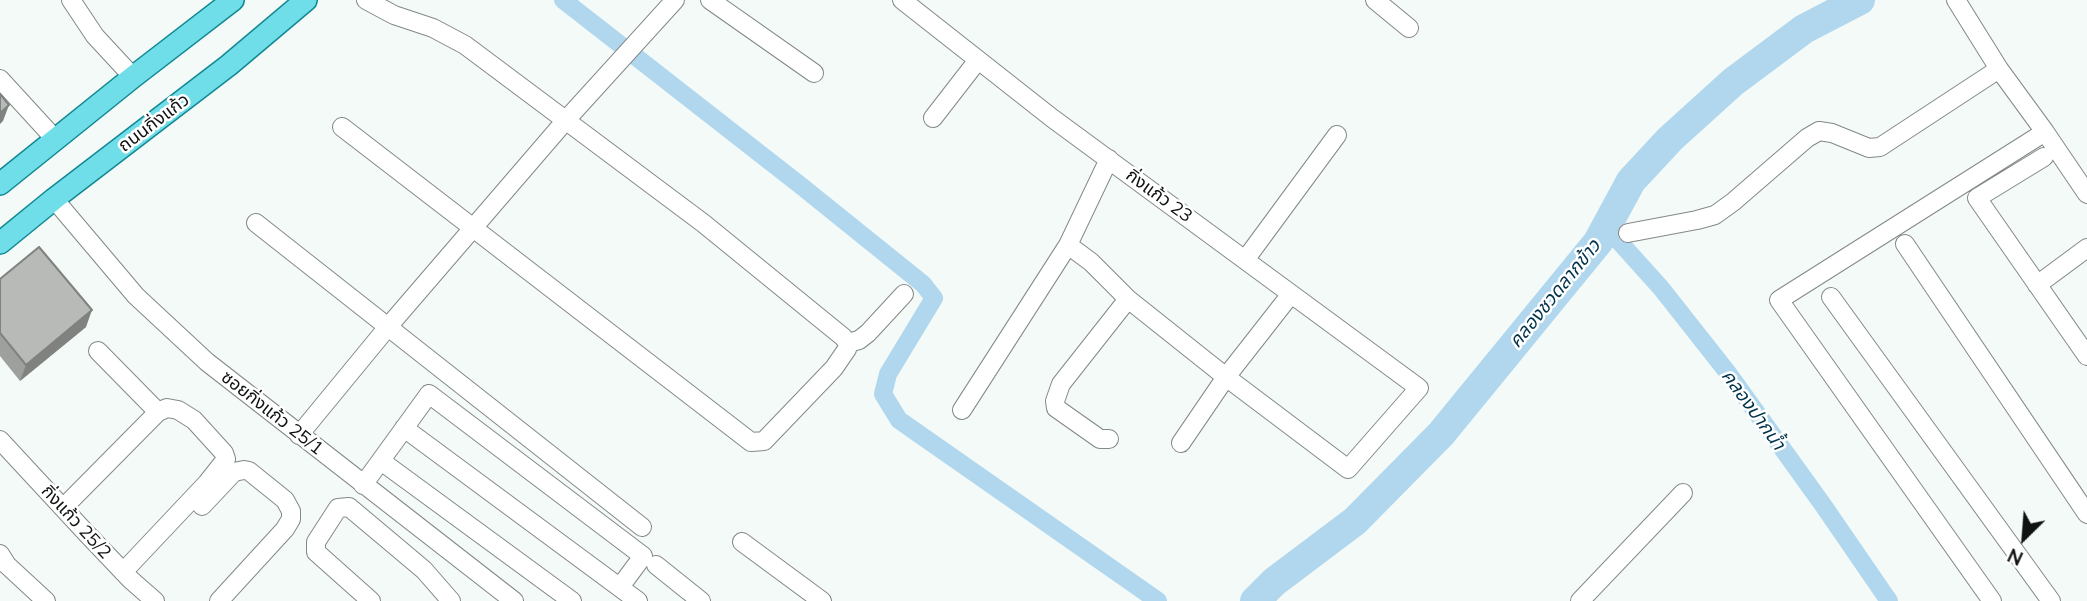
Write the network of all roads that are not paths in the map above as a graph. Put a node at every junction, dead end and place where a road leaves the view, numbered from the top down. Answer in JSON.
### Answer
{"nodes":[{"id":1,"x":71,"y":0,"type":"edge"},
{"id":2,"x":306,"y":0,"type":"edge"},
{"id":3,"x":366,"y":0,"type":"edge"},
{"id":4,"x":675,"y":0,"type":"edge"},
{"id":5,"x":710,"y":0,"type":"edge"},
{"id":6,"x":902,"y":0,"type":"edge"},
{"id":7,"x":1375,"y":0,"type":"edge"},
{"id":8,"x":1956,"y":0,"type":"edge"},
{"id":9,"x":219,"y":4,"type":"edge"},
{"id":10,"x":1409,"y":28,"type":"dead end"},
{"id":11,"x":978,"y":60,"type":"junction"},
{"id":12,"x":1999,"y":69,"type":"junction"},
{"id":13,"x":814,"y":73,"type":"dead end"},
{"id":14,"x":133,"y":76,"type":"junction"},
{"id":15,"x":0,"y":79,"type":"edge"},
{"id":16,"x":933,"y":118,"type":"dead end"},
{"id":17,"x":566,"y":120,"type":"junction"},
{"id":18,"x":342,"y":127,"type":"dead end"},
{"id":19,"x":2045,"y":132,"type":"junction"},
{"id":20,"x":1337,"y":135,"type":"dead end"},
{"id":21,"x":55,"y":139,"type":"junction"},
{"id":22,"x":2044,"y":157,"type":"dead end"},
{"id":23,"x":1109,"y":159,"type":"junction"},
{"id":24,"x":0,"y":184,"type":"edge"},
{"id":25,"x":2087,"y":194,"type":"edge"},
{"id":26,"x":54,"y":199,"type":"junction"},
{"id":27,"x":256,"y":223,"type":"dead end"},
{"id":28,"x":473,"y":228,"type":"junction"},
{"id":29,"x":1628,"y":233,"type":"dead end"},
{"id":30,"x":0,"y":243,"type":"edge"},
{"id":31,"x":1905,"y":244,"type":"dead end"},
{"id":32,"x":1068,"y":245,"type":"junction"},
{"id":33,"x":2087,"y":248,"type":"edge"},
{"id":34,"x":1245,"y":260,"type":"junction"},
{"id":35,"x":2037,"y":285,"type":"junction"},
{"id":36,"x":1291,"y":293,"type":"junction"},
{"id":37,"x":904,"y":294,"type":"dead end"},
{"id":38,"x":1831,"y":297,"type":"dead end"},
{"id":39,"x":1128,"y":299,"type":"junction"},
{"id":40,"x":387,"y":328,"type":"junction"},
{"id":41,"x":848,"y":343,"type":"junction"},
{"id":42,"x":98,"y":351,"type":"dead end"},
{"id":43,"x":2087,"y":355,"type":"edge"},
{"id":44,"x":1226,"y":377,"type":"junction"},
{"id":45,"x":962,"y":410,"type":"dead end"},
{"id":46,"x":158,"y":412,"type":"junction"},
{"id":47,"x":404,"y":428,"type":"junction"},
{"id":48,"x":299,"y":435,"type":"junction"},
{"id":49,"x":1109,"y":439,"type":"dead end"},
{"id":50,"x":0,"y":440,"type":"edge"},
{"id":51,"x":1181,"y":443,"type":"dead end"},
{"id":52,"x":381,"y":461,"type":"junction"},
{"id":53,"x":363,"y":485,"type":"junction"},
{"id":54,"x":1683,"y":493,"type":"dead end"},
{"id":55,"x":63,"y":508,"type":"junction"},
{"id":56,"x":2087,"y":513,"type":"edge"},
{"id":57,"x":642,"y":527,"type":"dead end"},
{"id":58,"x":742,"y":541,"type":"dead end"},
{"id":59,"x":441,"y":544,"type":"junction"},
{"id":60,"x":0,"y":554,"type":"edge"},
{"id":61,"x":656,"y":565,"type":"dead end"},
{"id":62,"x":424,"y":570,"type":"junction"},
{"id":63,"x":127,"y":576,"type":"junction"},
{"id":64,"x":620,"y":587,"type":"junction"},
{"id":65,"x":46,"y":601,"type":"edge"},
{"id":66,"x":155,"y":601,"type":"edge"},
{"id":67,"x":219,"y":601,"type":"edge"},
{"id":68,"x":371,"y":601,"type":"edge"},
{"id":69,"x":452,"y":601,"type":"edge"},
{"id":70,"x":514,"y":601,"type":"edge"},
{"id":71,"x":572,"y":601,"type":"edge"},
{"id":72,"x":638,"y":601,"type":"edge"},
{"id":73,"x":701,"y":601,"type":"edge"},
{"id":74,"x":822,"y":601,"type":"edge"},
{"id":75,"x":1580,"y":601,"type":"edge"},
{"id":76,"x":1992,"y":601,"type":"edge"},
{"id":77,"x":2051,"y":601,"type":"edge"}],
"edges":[{"from":1,"to":14,"type":"street"},
{"from":2,"to":26,"type":"main road","name":"ถนนกิ่งแก้ว"},
{"from":3,"to":17,"type":"street"},
{"from":4,"to":17,"type":"street"},
{"from":5,"to":13,"type":"street"},
{"from":6,"to":11,"type":"street","name":"กิ่งแก้ว 23"},
{"from":7,"to":10,"type":"street"},
{"from":8,"to":12,"type":"street"},
{"from":9,"to":14,"type":"main road"},
{"from":11,"to":16,"type":"street"},
{"from":11,"to":23,"type":"street","name":"กิ่งแก้ว 23"},
{"from":12,"to":19,"type":"street"},
{"from":12,"to":29,"type":"street"},
{"from":14,"to":21,"type":"main road"},
{"from":15,"to":21,"type":"street"},
{"from":17,"to":28,"type":"street"},
{"from":17,"to":41,"type":"street"},
{"from":18,"to":28,"type":"street"},
{"from":19,"to":25,"type":"street"},
{"from":19,"to":76,"type":"street"},
{"from":20,"to":34,"type":"street"},
{"from":21,"to":24,"type":"main road"},
{"from":22,"to":35,"type":"street"},
{"from":23,"to":32,"type":"street"},
{"from":23,"to":34,"type":"street","name":"กิ่งแก้ว 23"},
{"from":26,"to":30,"type":"main road","name":"ถนนกิ่งแก้ว"},
{"from":26,"to":48,"type":"street","name":"ซอยกิ่งแก้ว 25/1"},
{"from":27,"to":40,"type":"street"},
{"from":28,"to":40,"type":"street"},
{"from":28,"to":41,"type":"street"},
{"from":31,"to":56,"type":"street"},
{"from":32,"to":39,"type":"street"},
{"from":32,"to":45,"type":"street"},
{"from":33,"to":35,"type":"street"},
{"from":34,"to":36,"type":"street","name":"กิ่งแก้ว 23"},
{"from":35,"to":43,"type":"street"},
{"from":36,"to":44,"type":"street"},
{"from":36,"to":44,"type":"street","name":"กิ่งแก้ว 23"},
{"from":37,"to":41,"type":"street"},
{"from":38,"to":77,"type":"street"},
{"from":39,"to":44,"type":"street"},
{"from":39,"to":49,"type":"street"},
{"from":40,"to":48,"type":"street"},
{"from":40,"to":57,"type":"street"},
{"from":42,"to":46,"type":"street"},
{"from":44,"to":51,"type":"street"},
{"from":46,"to":55,"type":"street"},
{"from":46,"to":63,"type":"street"},
{"from":47,"to":52,"type":"street"},
{"from":47,"to":64,"type":"street"},
{"from":47,"to":64,"type":"street"},
{"from":48,"to":53,"type":"street","name":"ซอยกิ่งแก้ว 25/1"},
{"from":50,"to":55,"type":"street","name":"กิ่งแก้ว 25/2"},
{"from":52,"to":53,"type":"street"},
{"from":52,"to":71,"type":"street"},
{"from":53,"to":59,"type":"street","name":"ซอยกิ่งแก้ว 25/1"},
{"from":54,"to":75,"type":"street"},
{"from":55,"to":63,"type":"street","name":"กิ่งแก้ว 25/2"},
{"from":58,"to":74,"type":"street"},
{"from":59,"to":62,"type":"street"},
{"from":59,"to":70,"type":"street","name":"ซอยกิ่งแก้ว 25/1"},
{"from":60,"to":65,"type":"street"},
{"from":61,"to":73,"type":"street"},
{"from":62,"to":68,"type":"street"},
{"from":62,"to":69,"type":"street"},
{"from":63,"to":66,"type":"street","name":"กิ่งแก้ว 25/2"},
{"from":63,"to":67,"type":"street"},
{"from":64,"to":72,"type":"street"}]}
